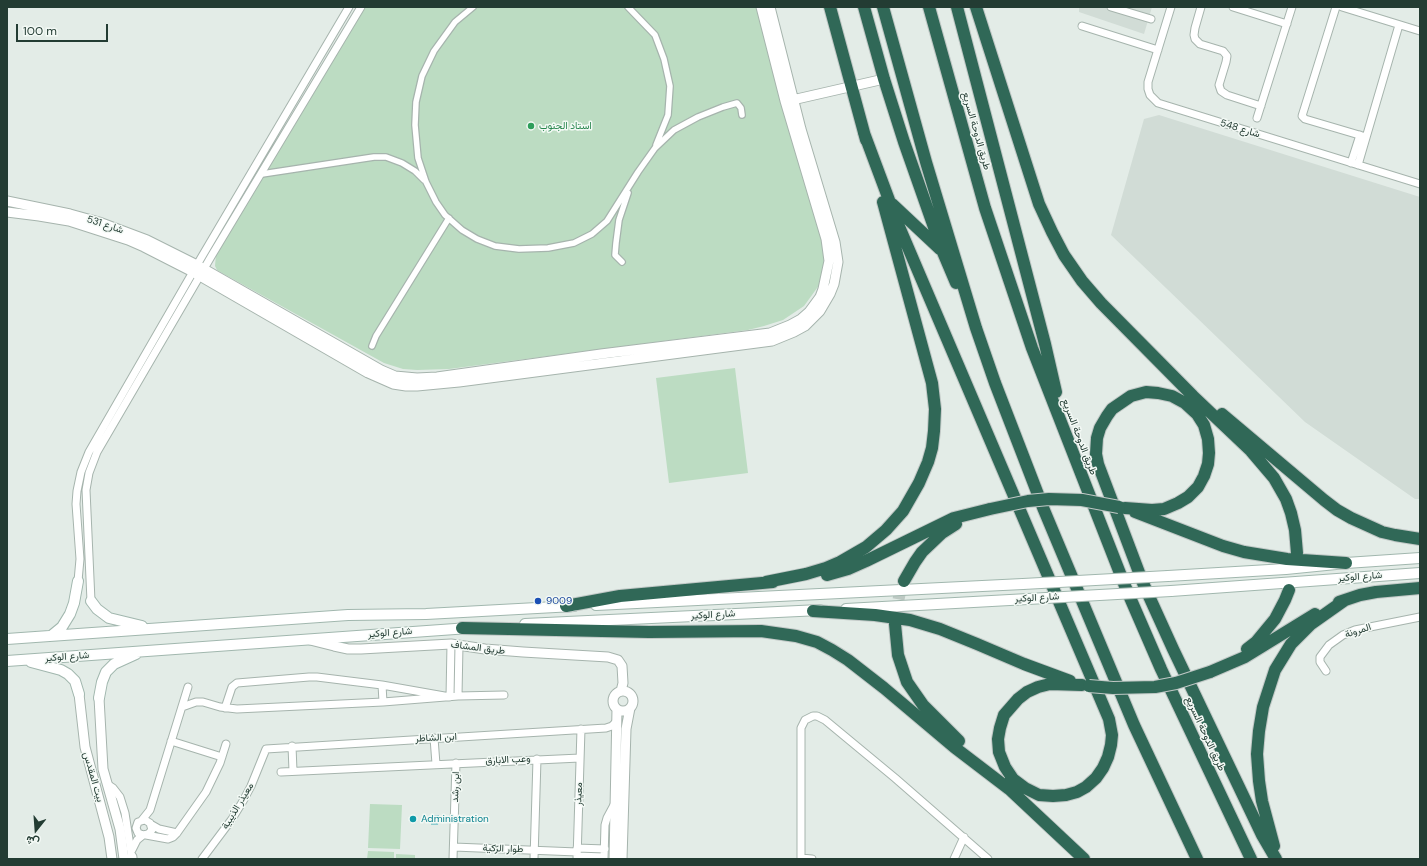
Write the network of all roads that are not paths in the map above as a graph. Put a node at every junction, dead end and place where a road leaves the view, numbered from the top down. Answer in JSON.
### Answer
{"nodes":[{"id":1,"x":349,"y":7,"type":"edge"},
{"id":2,"x":361,"y":7,"type":"edge"},
{"id":3,"x":473,"y":7,"type":"edge"},
{"id":4,"x":628,"y":7,"type":"edge"},
{"id":5,"x":761,"y":7,"type":"edge"},
{"id":6,"x":770,"y":7,"type":"edge"},
{"id":7,"x":830,"y":7,"type":"edge"},
{"id":8,"x":864,"y":7,"type":"edge"},
{"id":9,"x":883,"y":7,"type":"edge"},
{"id":10,"x":929,"y":7,"type":"edge"},
{"id":11,"x":957,"y":7,"type":"edge"},
{"id":12,"x":976,"y":7,"type":"edge"},
{"id":13,"x":1111,"y":7,"type":"edge"},
{"id":14,"x":1171,"y":7,"type":"edge"},
{"id":15,"x":1201,"y":7,"type":"edge"},
{"id":16,"x":1233,"y":7,"type":"edge"},
{"id":17,"x":1292,"y":7,"type":"edge"},
{"id":18,"x":1336,"y":7,"type":"edge"},
{"id":19,"x":1342,"y":7,"type":"edge"},
{"id":20,"x":1134,"y":10,"type":"edge"},
{"id":21,"x":1151,"y":19,"type":"dead end"},
{"id":22,"x":1287,"y":24,"type":"junction"},
{"id":23,"x":1400,"y":25,"type":"junction"},
{"id":24,"x":1082,"y":26,"type":"dead end"},
{"id":25,"x":1420,"y":31,"type":"edge"},
{"id":26,"x":1158,"y":50,"type":"junction"},
{"id":27,"x":884,"y":80,"type":"junction"},
{"id":28,"x":851,"y":86,"type":"junction"},
{"id":29,"x":789,"y":100,"type":"junction"},
{"id":30,"x":1261,"y":106,"type":"junction"},
{"id":31,"x":742,"y":115,"type":"dead end"},
{"id":32,"x":1257,"y":118,"type":"dead end"},
{"id":33,"x":864,"y":133,"type":"junction"},
{"id":34,"x":1363,"y":136,"type":"junction"},
{"id":35,"x":656,"y":148,"type":"junction"},
{"id":36,"x":1355,"y":164,"type":"junction"},
{"id":37,"x":262,"y":174,"type":"junction"},
{"id":38,"x":426,"y":182,"type":"junction"},
{"id":39,"x":1420,"y":184,"type":"edge"},
{"id":40,"x":631,"y":185,"type":"junction"},
{"id":41,"x":7,"y":201,"type":"edge"},
{"id":42,"x":890,"y":202,"type":"junction"},
{"id":43,"x":7,"y":212,"type":"edge"},
{"id":44,"x":449,"y":218,"type":"junction"},
{"id":45,"x":942,"y":250,"type":"junction"},
{"id":46,"x":622,"y":262,"type":"dead end"},
{"id":47,"x":198,"y":271,"type":"junction"},
{"id":48,"x":976,"y":328,"type":"junction"},
{"id":49,"x":372,"y":346,"type":"dead end"},
{"id":50,"x":1151,"y":354,"type":"junction"},
{"id":51,"x":1065,"y":430,"type":"junction"},
{"id":52,"x":76,"y":504,"type":"junction"},
{"id":53,"x":86,"y":504,"type":"junction"},
{"id":54,"x":1122,"y":508,"type":"junction"},
{"id":55,"x":985,"y":510,"type":"junction"},
{"id":56,"x":1420,"y":539,"type":"edge"},
{"id":57,"x":1297,"y":553,"type":"dead end"},
{"id":58,"x":1420,"y":558,"type":"edge"},
{"id":59,"x":1346,"y":563,"type":"junction"},
{"id":60,"x":1420,"y":573,"type":"edge"},
{"id":61,"x":78,"y":581,"type":"joint"},
{"id":62,"x":904,"y":581,"type":"tunnel mouth"},
{"id":63,"x":766,"y":582,"type":"junction"},
{"id":64,"x":1420,"y":588,"type":"edge"},
{"id":65,"x":1289,"y":590,"type":"dead end"},
{"id":66,"x":1345,"y":600,"type":"junction"},
{"id":67,"x":91,"y":601,"type":"joint"},
{"id":68,"x":566,"y":606,"type":"junction"},
{"id":69,"x":813,"y":610,"type":"junction"},
{"id":70,"x":1420,"y":617,"type":"edge"},
{"id":71,"x":895,"y":624,"type":"tunnel mouth"},
{"id":72,"x":462,"y":628,"type":"junction"},
{"id":73,"x":154,"y":629,"type":"junction"},
{"id":74,"x":51,"y":636,"type":"junction"},
{"id":75,"x":7,"y":639,"type":"edge"},
{"id":76,"x":305,"y":639,"type":"junction"},
{"id":77,"x":455,"y":644,"type":"junction"},
{"id":78,"x":141,"y":651,"type":"junction"},
{"id":79,"x":23,"y":660,"type":"junction"},
{"id":80,"x":7,"y":662,"type":"edge"},
{"id":81,"x":1230,"y":662,"type":"junction"},
{"id":82,"x":1326,"y":671,"type":"dead end"},
{"id":83,"x":382,"y":685,"type":"junction"},
{"id":84,"x":1085,"y":685,"type":"junction"},
{"id":85,"x":188,"y":687,"type":"dead end"},
{"id":86,"x":621,"y":691,"type":"junction"},
{"id":87,"x":79,"y":694,"type":"joint"},
{"id":88,"x":504,"y":695,"type":"dead end"},
{"id":89,"x":458,"y":696,"type":"junction"},
{"id":90,"x":450,"y":697,"type":"junction"},
{"id":91,"x":99,"y":698,"type":"joint"},
{"id":92,"x":383,"y":702,"type":"junction"},
{"id":93,"x":182,"y":707,"type":"junction"},
{"id":94,"x":225,"y":708,"type":"junction"},
{"id":95,"x":617,"y":708,"type":"junction"},
{"id":96,"x":630,"y":708,"type":"junction"},
{"id":97,"x":618,"y":721,"type":"junction"},
{"id":98,"x":606,"y":728,"type":"junction"},
{"id":99,"x":581,"y":729,"type":"junction"},
{"id":100,"x":434,"y":738,"type":"junction"},
{"id":101,"x":171,"y":741,"type":"junction"},
{"id":102,"x":226,"y":744,"type":"dead end"},
{"id":103,"x":292,"y":746,"type":"junction"},
{"id":104,"x":266,"y":749,"type":"joint"},
{"id":105,"x":222,"y":757,"type":"junction"},
{"id":106,"x":580,"y":758,"type":"junction"},
{"id":107,"x":537,"y":759,"type":"junction"},
{"id":108,"x":456,"y":763,"type":"junction"},
{"id":109,"x":436,"y":764,"type":"junction"},
{"id":110,"x":293,"y":771,"type":"junction"},
{"id":111,"x":281,"y":772,"type":"dead end"},
{"id":112,"x":616,"y":780,"type":"junction"},
{"id":113,"x":107,"y":784,"type":"junction"},
{"id":114,"x":1009,"y":789,"type":"junction"},
{"id":115,"x":615,"y":803,"type":"junction"},
{"id":116,"x":150,"y":810,"type":"junction"},
{"id":117,"x":125,"y":813,"type":"junction"},
{"id":118,"x":141,"y":820,"type":"junction"},
{"id":119,"x":151,"y":824,"type":"junction"},
{"id":120,"x":177,"y":833,"type":"junction"},
{"id":121,"x":145,"y":835,"type":"junction"},
{"id":122,"x":964,"y":837,"type":"junction"},
{"id":123,"x":454,"y":847,"type":"junction"},
{"id":124,"x":534,"y":850,"type":"junction"},
{"id":125,"x":577,"y":854,"type":"edge"},
{"id":126,"x":607,"y":856,"type":"edge"},
{"id":127,"x":130,"y":857,"type":"edge"},
{"id":128,"x":112,"y":859,"type":"edge"},
{"id":129,"x":204,"y":859,"type":"edge"},
{"id":130,"x":453,"y":859,"type":"edge"},
{"id":131,"x":534,"y":859,"type":"edge"},
{"id":132,"x":622,"y":859,"type":"edge"},
{"id":133,"x":801,"y":859,"type":"edge"},
{"id":134,"x":812,"y":859,"type":"edge"},
{"id":135,"x":954,"y":859,"type":"edge"},
{"id":136,"x":988,"y":859,"type":"edge"},
{"id":137,"x":1084,"y":859,"type":"edge"},
{"id":138,"x":1197,"y":859,"type":"edge"},
{"id":139,"x":1251,"y":859,"type":"edge"},
{"id":140,"x":1277,"y":859,"type":"edge"}],
"edges":[{"from":1,"to":47,"type":"street"},
{"from":2,"to":37,"type":"street"},
{"from":3,"to":38,"type":"street"},
{"from":4,"to":35,"type":"street"},
{"from":5,"to":29,"type":"street"},
{"from":6,"to":29,"type":"street"},
{"from":7,"to":28,"type":"highway"},
{"from":8,"to":27,"type":"highway"},
{"from":9,"to":48,"type":"highway"},
{"from":10,"to":51,"type":"highway","name":"طريق الدوحة السريع"},
{"from":11,"to":51,"type":"highway"},
{"from":12,"to":50,"type":"highway"},
{"from":13,"to":20,"type":"street"},
{"from":14,"to":26,"type":"street","name":"شارع 548"},
{"from":15,"to":30,"type":"street"},
{"from":16,"to":22,"type":"street"},
{"from":17,"to":22,"type":"street"},
{"from":18,"to":34,"type":"street"},
{"from":19,"to":23,"type":"street"},
{"from":20,"to":21,"type":"street"},
{"from":22,"to":30,"type":"street"},
{"from":23,"to":25,"type":"street"},
{"from":23,"to":34,"type":"street"},
{"from":24,"to":26,"type":"street"},
{"from":26,"to":36,"type":"street","name":"شارع 548"},
{"from":27,"to":28,"type":"street"},
{"from":27,"to":45,"type":"highway"},
{"from":28,"to":29,"type":"street"},
{"from":28,"to":33,"type":"highway"},
{"from":29,"to":47,"type":"street"},
{"from":30,"to":32,"type":"street"},
{"from":31,"to":35,"type":"street"},
{"from":33,"to":42,"type":"highway"},
{"from":33,"to":63,"type":"highway"},
{"from":34,"to":36,"type":"street"},
{"from":35,"to":40,"type":"street"},
{"from":36,"to":39,"type":"street","name":"شارع 548"},
{"from":37,"to":38,"type":"street"},
{"from":37,"to":47,"type":"street"},
{"from":38,"to":44,"type":"street"},
{"from":40,"to":44,"type":"street"},
{"from":40,"to":46,"type":"street"},
{"from":41,"to":47,"type":"street","name":"شارع 531"},
{"from":42,"to":45,"type":"highway"},
{"from":42,"to":84,"type":"highway"},
{"from":43,"to":47,"type":"street","name":"شارع 531"},
{"from":44,"to":49,"type":"street"},
{"from":45,"to":48,"type":"highway"},
{"from":47,"to":52,"type":"street"},
{"from":47,"to":53,"type":"street"},
{"from":48,"to":138,"type":"highway"},
{"from":50,"to":56,"type":"highway"},
{"from":50,"to":57,"type":"highway"},
{"from":51,"to":139,"type":"highway","name":"طريق الدوحة السريع"},
{"from":52,"to":53,"type":"street"},
{"from":52,"to":61,"type":"street"},
{"from":53,"to":67,"type":"street"},
{"from":54,"to":55,"type":"highway","bridge":true},
{"from":54,"to":59,"type":"highway"},
{"from":54,"to":140,"type":"highway"},
{"from":55,"to":62,"type":"highway"},
{"from":55,"to":63,"type":"highway"},
{"from":58,"to":59,"type":"main road","name":"شارع الوكير"},
{"from":59,"to":68,"type":"main road","name":"شارع الوكير","bridge":true},
{"from":60,"to":69,"type":"main road","name":"شارع الوكير","bridge":true},
{"from":61,"to":74,"type":"main road"},
{"from":63,"to":68,"type":"highway"},
{"from":64,"to":66,"type":"highway"},
{"from":65,"to":81,"type":"highway"},
{"from":66,"to":81,"type":"highway"},
{"from":66,"to":140,"type":"highway"},
{"from":67,"to":73,"type":"main road"},
{"from":68,"to":73,"type":"main road","name":"شارع الوكير"},
{"from":69,"to":72,"type":"main road","name":"شارع الوكير"},
{"from":69,"to":84,"type":"highway"},
{"from":70,"to":82,"type":"street","name":"المرونة"},
{"from":71,"to":114,"type":"highway"},
{"from":72,"to":76,"type":"main road","name":"شارع الوكير"},
{"from":72,"to":114,"type":"highway"},
{"from":73,"to":74,"type":"main road","name":"شارع الوكير"},
{"from":74,"to":75,"type":"main road","name":"شارع الوكير"},
{"from":76,"to":77,"type":"street","name":"طريق المشاف"},
{"from":76,"to":78,"type":"main road","name":"شارع الوكير"},
{"from":77,"to":86,"type":"street","name":"طريق المشاف"},
{"from":77,"to":89,"type":"street"},
{"from":77,"to":90,"type":"street"},
{"from":78,"to":79,"type":"main road","name":"شارع الوكير"},
{"from":78,"to":91,"type":"main road"},
{"from":79,"to":80,"type":"main road","name":"شارع الوكير"},
{"from":79,"to":87,"type":"main road"},
{"from":81,"to":84,"type":"highway","bridge":true},
{"from":83,"to":90,"type":"street"},
{"from":83,"to":92,"type":"street"},
{"from":83,"to":94,"type":"street"},
{"from":85,"to":93,"type":"street"},
{"from":86,"to":95,"type":"street"},
{"from":86,"to":96,"type":"street"},
{"from":87,"to":128,"type":"street","name":"بيت المقدس"},
{"from":88,"to":89,"type":"street"},
{"from":89,"to":90,"type":"street"},
{"from":90,"to":92,"type":"street"},
{"from":91,"to":113,"type":"street","name":"بيت المقدس"},
{"from":92,"to":94,"type":"street"},
{"from":93,"to":94,"type":"street"},
{"from":93,"to":101,"type":"street"},
{"from":95,"to":96,"type":"street"},
{"from":95,"to":97,"type":"street"},
{"from":96,"to":132,"type":"street"},
{"from":97,"to":98,"type":"street","name":"ابن الشاطر"},
{"from":97,"to":112,"type":"street"},
{"from":98,"to":99,"type":"street","name":"ابن الشاطر"},
{"from":98,"to":112,"type":"street"},
{"from":99,"to":100,"type":"street","name":"ابن الشاطر"},
{"from":99,"to":106,"type":"street","name":"معيذر"},
{"from":100,"to":103,"type":"street","name":"ابن الشاطر"},
{"from":100,"to":109,"type":"street"},
{"from":101,"to":105,"type":"street"},
{"from":101,"to":116,"type":"street"},
{"from":102,"to":105,"type":"street"},
{"from":103,"to":104,"type":"street","name":"ابن الشاطر"},
{"from":103,"to":110,"type":"street"},
{"from":104,"to":129,"type":"street","name":"معيذر الذيبية"},
{"from":105,"to":120,"type":"street"},
{"from":106,"to":107,"type":"street","name":"وعب الابارق"},
{"from":106,"to":125,"type":"street","name":"معيذر"},
{"from":107,"to":108,"type":"street","name":"وعب الابارق"},
{"from":107,"to":124,"type":"street"},
{"from":108,"to":109,"type":"street","name":"وعب الابارق"},
{"from":108,"to":123,"type":"street","name":"ابن رشد"},
{"from":109,"to":110,"type":"street","name":"وعب الابارق"},
{"from":110,"to":111,"type":"street","name":"وعب الابارق"},
{"from":112,"to":115,"type":"street"},
{"from":113,"to":117,"type":"street","name":"بيت المقدس"},
{"from":113,"to":127,"type":"street","name":"بيت المقدس"},
{"from":114,"to":137,"type":"highway"},
{"from":115,"to":126,"type":"street"},
{"from":115,"to":126,"type":"street"},
{"from":116,"to":118,"type":"street"},
{"from":116,"to":119,"type":"street"},
{"from":117,"to":118,"type":"street"},
{"from":117,"to":127,"type":"street","name":"بيت المقدس"},
{"from":118,"to":119,"type":"street"},
{"from":118,"to":121,"type":"street"},
{"from":119,"to":120,"type":"street"},
{"from":119,"to":121,"type":"street"},
{"from":120,"to":121,"type":"street"},
{"from":121,"to":127,"type":"street"},
{"from":122,"to":133,"type":"street"},
{"from":122,"to":135,"type":"street"},
{"from":122,"to":136,"type":"street"},
{"from":123,"to":124,"type":"street","name":"طوار الرّكية"},
{"from":123,"to":130,"type":"street","name":"ابن رشد"},
{"from":124,"to":125,"type":"street","name":"طوار الرّكية"},
{"from":124,"to":131,"type":"street"},
{"from":125,"to":126,"type":"street","name":"طوار الرّكية"},
{"from":133,"to":134,"type":"street"}]}
